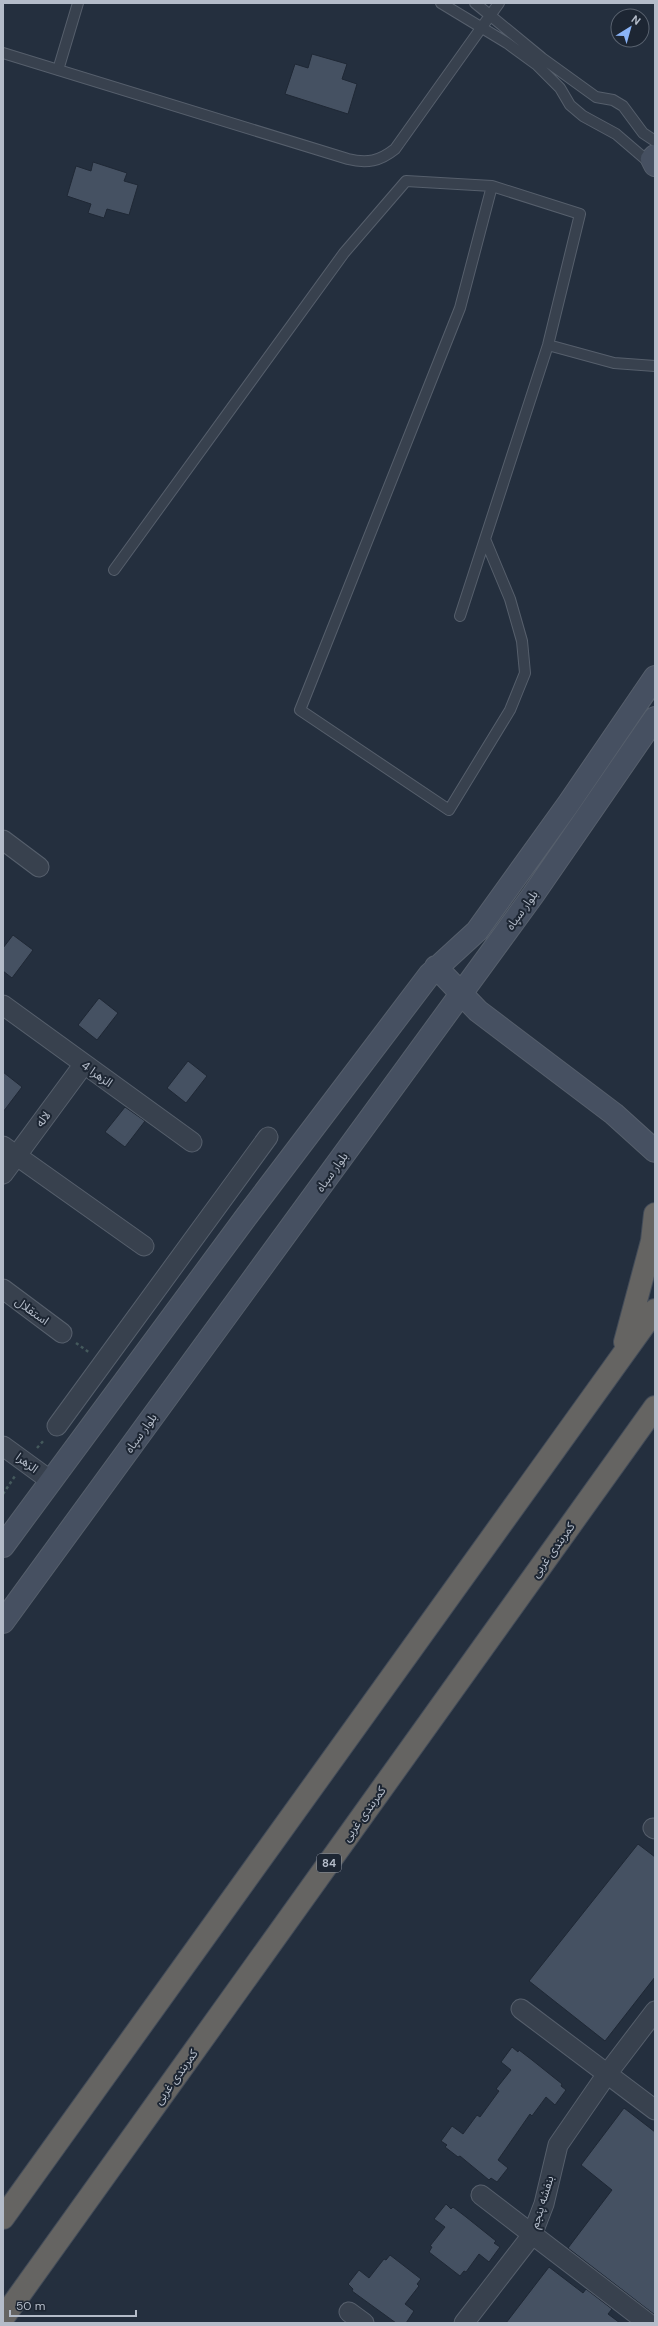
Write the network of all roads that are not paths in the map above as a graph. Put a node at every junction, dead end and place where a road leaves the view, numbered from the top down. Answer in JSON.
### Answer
{"nodes":[{"id":1,"x":78,"y":3,"type":"edge"},
{"id":2,"x":441,"y":3,"type":"edge"},
{"id":3,"x":475,"y":3,"type":"edge"},
{"id":4,"x":499,"y":3,"type":"edge"},
{"id":5,"x":490,"y":16,"type":"junction"},
{"id":6,"x":481,"y":27,"type":"junction"},
{"id":7,"x":3,"y":53,"type":"edge"},
{"id":8,"x":58,"y":70,"type":"junction"},
{"id":9,"x":655,"y":141,"type":"edge"},
{"id":10,"x":655,"y":156,"type":"edge"},
{"id":11,"x":655,"y":166,"type":"edge"},
{"id":12,"x":492,"y":186,"type":"junction"},
{"id":13,"x":548,"y":345,"type":"junction"},
{"id":14,"x":655,"y":366,"type":"edge"},
{"id":15,"x":485,"y":539,"type":"junction"},
{"id":16,"x":114,"y":570,"type":"dead end"},
{"id":17,"x":460,"y":616,"type":"dead end"},
{"id":18,"x":655,"y":677,"type":"edge"},
{"id":19,"x":655,"y":718,"type":"edge"},
{"id":20,"x":3,"y":840,"type":"edge"},
{"id":21,"x":39,"y":867,"type":"dead end"},
{"id":22,"x":436,"y":966,"type":"junction"},
{"id":23,"x":462,"y":994,"type":"junction"},
{"id":24,"x":3,"y":1005,"type":"edge"},
{"id":25,"x":84,"y":1064,"type":"junction"},
{"id":26,"x":268,"y":1137,"type":"dead end"},
{"id":27,"x":192,"y":1142,"type":"dead end"},
{"id":28,"x":10,"y":1151,"type":"edge"},
{"id":29,"x":655,"y":1151,"type":"edge"},
{"id":30,"x":3,"y":1174,"type":"edge"},
{"id":31,"x":655,"y":1214,"type":"edge"},
{"id":32,"x":144,"y":1246,"type":"dead end"},
{"id":33,"x":3,"y":1289,"type":"edge"},
{"id":34,"x":655,"y":1310,"type":"edge"},
{"id":35,"x":141,"y":1311,"type":"junction"},
{"id":36,"x":163,"y":1330,"type":"junction"},
{"id":37,"x":62,"y":1333,"type":"dead end"},
{"id":38,"x":620,"y":1358,"type":"junction"},
{"id":39,"x":655,"y":1407,"type":"edge"},
{"id":40,"x":57,"y":1426,"type":"dead end"},
{"id":41,"x":3,"y":1446,"type":"edge"},
{"id":42,"x":51,"y":1481,"type":"junction"},
{"id":43,"x":3,"y":1546,"type":"edge"},
{"id":44,"x":3,"y":1622,"type":"edge"},
{"id":45,"x":521,"y":2009,"type":"dead end"},
{"id":46,"x":655,"y":2011,"type":"edge"},
{"id":47,"x":607,"y":2074,"type":"junction"},
{"id":48,"x":655,"y":2110,"type":"edge"},
{"id":49,"x":481,"y":2195,"type":"dead end"},
{"id":50,"x":3,"y":2218,"type":"edge"},
{"id":51,"x":532,"y":2235,"type":"junction"},
{"id":52,"x":349,"y":2312,"type":"dead end"},
{"id":53,"x":3,"y":2318,"type":"edge"},
{"id":54,"x":364,"y":2323,"type":"edge"},
{"id":55,"x":464,"y":2323,"type":"edge"},
{"id":56,"x":648,"y":2323,"type":"edge"}],
"edges":[{"from":1,"to":8,"type":"lane"},
{"from":2,"to":6,"type":"lane"},
{"from":3,"to":5,"type":"lane"},
{"from":4,"to":5,"type":"lane"},
{"from":5,"to":6,"type":"lane"},
{"from":5,"to":9,"type":"lane"},
{"from":6,"to":8,"type":"lane"},
{"from":6,"to":11,"type":"lane"},
{"from":7,"to":8,"type":"lane"},
{"from":10,"to":11,"type":"main road"},
{"from":12,"to":13,"type":"lane"},
{"from":12,"to":15,"type":"lane"},
{"from":12,"to":16,"type":"lane"},
{"from":13,"to":14,"type":"lane"},
{"from":13,"to":15,"type":"lane"},
{"from":15,"to":17,"type":"lane"},
{"from":18,"to":22,"type":"main road","name":"بلوار سپاه"},
{"from":19,"to":23,"type":"main road","name":"بلوار سپاه"},
{"from":20,"to":21,"type":"street"},
{"from":22,"to":23,"type":"main road"},
{"from":22,"to":36,"type":"main road","name":"بلوار سپاه"},
{"from":23,"to":29,"type":"main road"},
{"from":23,"to":44,"type":"main road","name":"بلوار سپاه"},
{"from":24,"to":25,"type":"street","name":"الزهرا 4"},
{"from":25,"to":27,"type":"street","name":"الزهرا 4"},
{"from":25,"to":28,"type":"street","name":"لاله"},
{"from":26,"to":35,"type":"street"},
{"from":28,"to":30,"type":"street","name":"لاله"},
{"from":28,"to":32,"type":"street"},
{"from":31,"to":38,"type":"highway"},
{"from":33,"to":37,"type":"street","name":"استقلال"},
{"from":34,"to":38,"type":"highway"},
{"from":35,"to":36,"type":"street"},
{"from":35,"to":40,"type":"street"},
{"from":36,"to":42,"type":"main road","name":"بلوار سپاه"},
{"from":38,"to":50,"type":"highway"},
{"from":39,"to":53,"type":"highway","name":"کمربندی غربی","number":"84"},
{"from":41,"to":42,"type":"street","name":"الزهرا"},
{"from":42,"to":43,"type":"main road","name":"بلوار سپاه"},
{"from":45,"to":47,"type":"street"},
{"from":46,"to":47,"type":"street","name":"بنفشه پنجم"},
{"from":47,"to":48,"type":"street"},
{"from":47,"to":51,"type":"street","name":"بنفشه پنجم"},
{"from":49,"to":51,"type":"street"},
{"from":51,"to":55,"type":"street","name":"بنفشه پنجم"},
{"from":51,"to":56,"type":"street"},
{"from":52,"to":54,"type":"street"}]}
